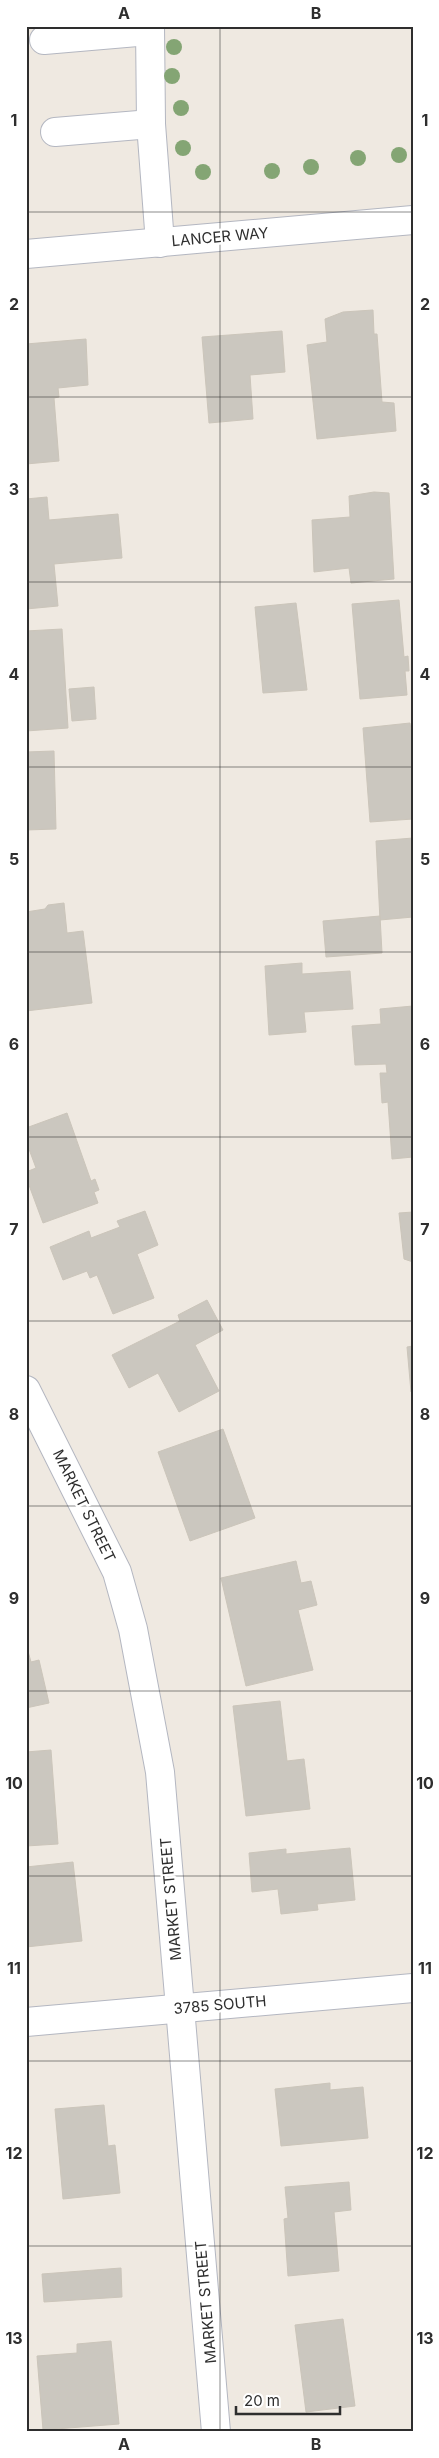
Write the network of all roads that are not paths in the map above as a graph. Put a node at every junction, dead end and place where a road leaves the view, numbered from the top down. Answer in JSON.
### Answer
{"nodes":[{"id":1,"x":149,"y":28,"type":"edge"},
{"id":2,"x":44,"y":40,"type":"dead end"},
{"id":3,"x":151,"y":124,"type":"junction"},
{"id":4,"x":55,"y":132,"type":"dead end"},
{"id":5,"x":413,"y":220,"type":"edge"},
{"id":6,"x":160,"y":243,"type":"junction"},
{"id":7,"x":26,"y":254,"type":"edge"},
{"id":8,"x":26,"y":1390,"type":"edge"},
{"id":9,"x":413,"y":1988,"type":"edge"},
{"id":10,"x":181,"y":2008,"type":"junction"},
{"id":11,"x":26,"y":2022,"type":"edge"},
{"id":12,"x":216,"y":2432,"type":"edge"}],
"edges":[{"from":1,"to":2,"type":"street"},
{"from":1,"to":3,"type":"street"},
{"from":3,"to":4,"type":"street"},
{"from":3,"to":6,"type":"street"},
{"from":5,"to":6,"type":"street","name":"LANCER WAY"},
{"from":6,"to":7,"type":"street","name":"LANCER WAY"},
{"from":8,"to":10,"type":"street","name":"MARKET STREET"},
{"from":9,"to":10,"type":"street","name":"3785 SOUTH"},
{"from":10,"to":11,"type":"street","name":"3785 SOUTH"},
{"from":10,"to":12,"type":"street","name":"MARKET STREET"}]}
